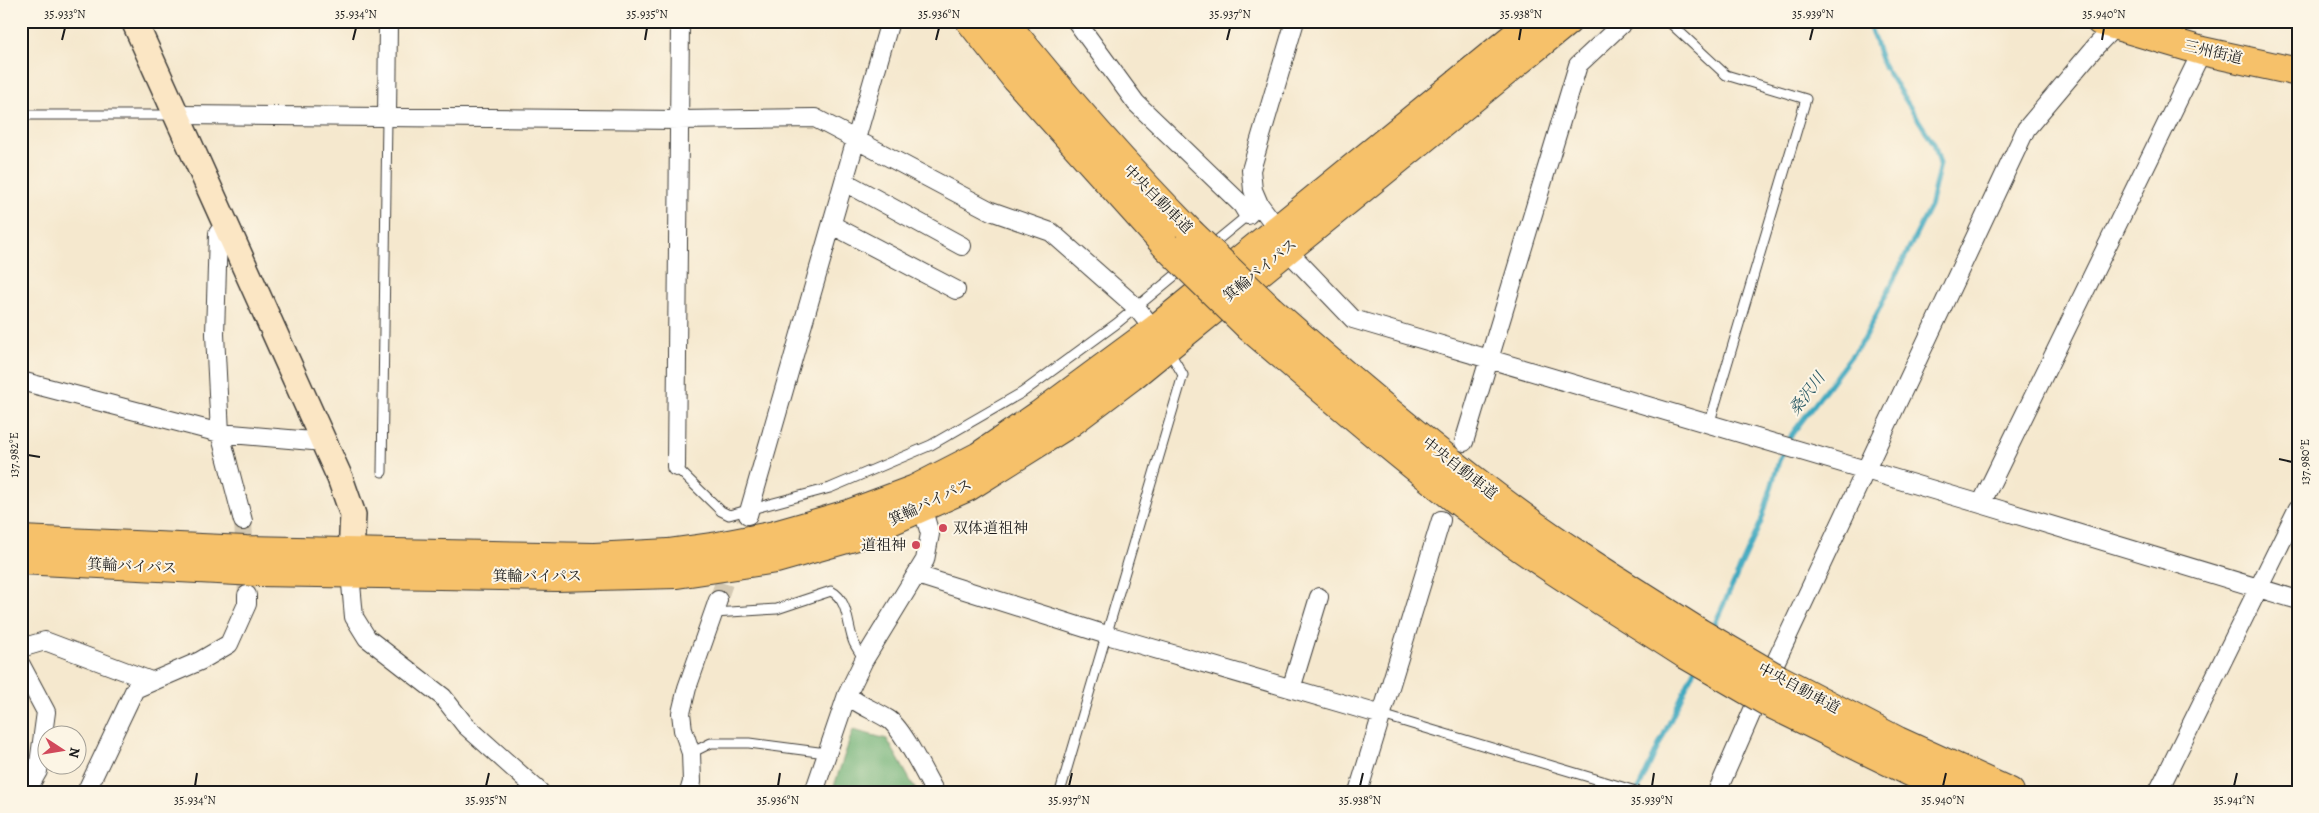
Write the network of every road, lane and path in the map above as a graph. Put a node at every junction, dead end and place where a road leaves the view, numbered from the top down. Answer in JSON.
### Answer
{"nodes":[{"id":1,"x":134,"y":21,"type":"edge"},
{"id":2,"x":388,"y":21,"type":"edge"},
{"id":3,"x":680,"y":21,"type":"edge"},
{"id":4,"x":970,"y":21,"type":"edge"},
{"id":5,"x":1004,"y":21,"type":"edge"},
{"id":6,"x":1076,"y":21,"type":"edge"},
{"id":7,"x":1295,"y":21,"type":"edge"},
{"id":8,"x":1533,"y":21,"type":"edge"},
{"id":9,"x":1568,"y":21,"type":"edge"},
{"id":10,"x":1625,"y":21,"type":"edge"},
{"id":11,"x":1668,"y":21,"type":"edge"},
{"id":12,"x":888,"y":22,"type":"edge"},
{"id":13,"x":2112,"y":23,"type":"edge"},
{"id":14,"x":2202,"y":50,"type":"junction"},
{"id":15,"x":2298,"y":72,"type":"edge"},
{"id":16,"x":21,"y":114,"type":"edge"},
{"id":17,"x":178,"y":115,"type":"junction"},
{"id":18,"x":387,"y":118,"type":"junction"},
{"id":19,"x":679,"y":120,"type":"junction"},
{"id":20,"x":856,"y":140,"type":"junction"},
{"id":21,"x":845,"y":182,"type":"junction"},
{"id":22,"x":1253,"y":210,"type":"junction"},
{"id":23,"x":227,"y":224,"type":"junction"},
{"id":24,"x":832,"y":224,"type":"junction"},
{"id":25,"x":1282,"y":239,"type":"junction"},
{"id":26,"x":962,"y":246,"type":"dead end"},
{"id":27,"x":1196,"y":247,"type":"junction"},
{"id":28,"x":956,"y":290,"type":"dead end"},
{"id":29,"x":1136,"y":307,"type":"junction"},
{"id":30,"x":1160,"y":338,"type":"junction"},
{"id":31,"x":1490,"y":360,"type":"junction"},
{"id":32,"x":21,"y":381,"type":"edge"},
{"id":33,"x":1709,"y":425,"type":"junction"},
{"id":34,"x":220,"y":433,"type":"junction"},
{"id":35,"x":324,"y":442,"type":"junction"},
{"id":36,"x":1464,"y":442,"type":"dead end"},
{"id":37,"x":676,"y":467,"type":"joint"},
{"id":38,"x":1865,"y":471,"type":"junction"},
{"id":39,"x":382,"y":472,"type":"dead end"},
{"id":40,"x":1981,"y":504,"type":"junction"},
{"id":41,"x":922,"y":507,"type":"junction"},
{"id":42,"x":2298,"y":508,"type":"edge"},
{"id":43,"x":748,"y":512,"type":"junction"},
{"id":44,"x":1441,"y":520,"type":"dead end"},
{"id":45,"x":243,"y":521,"type":"tunnel mouth"},
{"id":46,"x":21,"y":540,"type":"edge"},
{"id":47,"x":21,"y":560,"type":"edge"},
{"id":48,"x":351,"y":562,"type":"junction"},
{"id":49,"x":917,"y":575,"type":"junction"},
{"id":50,"x":2258,"y":588,"type":"junction"},
{"id":51,"x":247,"y":595,"type":"tunnel mouth"},
{"id":52,"x":1319,"y":598,"type":"dead end"},
{"id":53,"x":2298,"y":600,"type":"edge"},
{"id":54,"x":716,"y":607,"type":"joint"},
{"id":55,"x":1107,"y":635,"type":"junction"},
{"id":56,"x":1691,"y":643,"type":"junction"},
{"id":57,"x":21,"y":648,"type":"edge"},
{"id":58,"x":864,"y":660,"type":"junction"},
{"id":59,"x":21,"y":665,"type":"edge"},
{"id":60,"x":152,"y":681,"type":"junction"},
{"id":61,"x":1291,"y":689,"type":"junction"},
{"id":62,"x":847,"y":696,"type":"junction"},
{"id":63,"x":1382,"y":715,"type":"junction"},
{"id":64,"x":826,"y":752,"type":"junction"},
{"id":65,"x":691,"y":753,"type":"junction"},
{"id":66,"x":26,"y":792,"type":"edge"},
{"id":67,"x":86,"y":792,"type":"edge"},
{"id":68,"x":540,"y":792,"type":"edge"},
{"id":69,"x":688,"y":792,"type":"edge"},
{"id":70,"x":814,"y":792,"type":"edge"},
{"id":71,"x":935,"y":792,"type":"edge"},
{"id":72,"x":1060,"y":792,"type":"edge"},
{"id":73,"x":1358,"y":792,"type":"edge"},
{"id":74,"x":1639,"y":792,"type":"edge"},
{"id":75,"x":1717,"y":792,"type":"edge"},
{"id":76,"x":1951,"y":792,"type":"edge"},
{"id":77,"x":2010,"y":792,"type":"edge"},
{"id":78,"x":2158,"y":792,"type":"edge"}],
"edges":[{"from":1,"to":17,"type":"street"},
{"from":2,"to":18,"type":"street"},
{"from":3,"to":19,"type":"street"},
{"from":4,"to":56,"type":"highway","name":"中央自動車道","bridge":true},
{"from":5,"to":27,"type":"highway","name":"中央自動車道"},
{"from":6,"to":22,"type":"street"},
{"from":7,"to":22,"type":"street"},
{"from":8,"to":25,"type":"highway","name":"箕輪バイパス"},
{"from":9,"to":25,"type":"highway","name":"箕輪バイパス"},
{"from":10,"to":31,"type":"street"},
{"from":11,"to":33,"type":"lane"},
{"from":12,"to":20,"type":"street"},
{"from":13,"to":14,"type":"highway","name":"三州街道"},
{"from":13,"to":38,"type":"street"},
{"from":14,"to":15,"type":"highway","name":"三州街道"},
{"from":14,"to":40,"type":"street"},
{"from":16,"to":17,"type":"lane"},
{"from":17,"to":18,"type":"street"},
{"from":17,"to":23,"type":"street"},
{"from":18,"to":19,"type":"street"},
{"from":18,"to":39,"type":"lane"},
{"from":19,"to":20,"type":"street"},
{"from":19,"to":37,"type":"street"},
{"from":20,"to":21,"type":"street"},
{"from":20,"to":29,"type":"street"},
{"from":21,"to":24,"type":"street"},
{"from":21,"to":26,"type":"street"},
{"from":22,"to":25,"type":"street"},
{"from":22,"to":27,"type":"lane"},
{"from":23,"to":34,"type":"street"},
{"from":23,"to":35,"type":"street"},
{"from":24,"to":28,"type":"street"},
{"from":24,"to":43,"type":"street"},
{"from":25,"to":30,"type":"highway","name":"箕輪バイパス"},
{"from":25,"to":31,"type":"street"},
{"from":27,"to":29,"type":"lane"},
{"from":27,"to":56,"type":"highway","name":"中央自動車道","bridge":true},
{"from":29,"to":30,"type":"street"},
{"from":29,"to":43,"type":"lane"},
{"from":30,"to":41,"type":"highway","name":"箕輪バイパス"},
{"from":30,"to":48,"type":"highway","name":"箕輪バイパス"},
{"from":30,"to":55,"type":"lane"},
{"from":31,"to":33,"type":"street"},
{"from":31,"to":36,"type":"street"},
{"from":32,"to":34,"type":"street"},
{"from":33,"to":38,"type":"street"},
{"from":34,"to":35,"type":"street"},
{"from":34,"to":45,"type":"street"},
{"from":35,"to":48,"type":"street"},
{"from":37,"to":43,"type":"lane"},
{"from":38,"to":40,"type":"street"},
{"from":38,"to":75,"type":"street"},
{"from":40,"to":50,"type":"street"},
{"from":41,"to":48,"type":"highway","name":"箕輪バイパス"},
{"from":41,"to":49,"type":"street"},
{"from":42,"to":50,"type":"street"},
{"from":44,"to":63,"type":"street"},
{"from":46,"to":48,"type":"highway","name":"箕輪バイパス"},
{"from":47,"to":48,"type":"highway","name":"箕輪バイパス"},
{"from":48,"to":68,"type":"street"},
{"from":49,"to":55,"type":"street"},
{"from":49,"to":58,"type":"street"},
{"from":50,"to":53,"type":"street"},
{"from":50,"to":78,"type":"street"},
{"from":51,"to":60,"type":"street"},
{"from":52,"to":61,"type":"street"},
{"from":54,"to":58,"type":"lane"},
{"from":54,"to":65,"type":"street"},
{"from":55,"to":61,"type":"street"},
{"from":55,"to":72,"type":"lane"},
{"from":56,"to":76,"type":"highway","name":"中央自動車道","bridge":true},
{"from":56,"to":77,"type":"highway","name":"中央自動車道","bridge":true},
{"from":57,"to":60,"type":"street"},
{"from":58,"to":62,"type":"street"},
{"from":59,"to":66,"type":"street"},
{"from":60,"to":67,"type":"street"},
{"from":61,"to":63,"type":"street"},
{"from":62,"to":64,"type":"street"},
{"from":62,"to":71,"type":"street"},
{"from":63,"to":73,"type":"street"},
{"from":63,"to":74,"type":"lane"},
{"from":64,"to":65,"type":"lane"},
{"from":64,"to":70,"type":"street"},
{"from":65,"to":69,"type":"street"}]}
